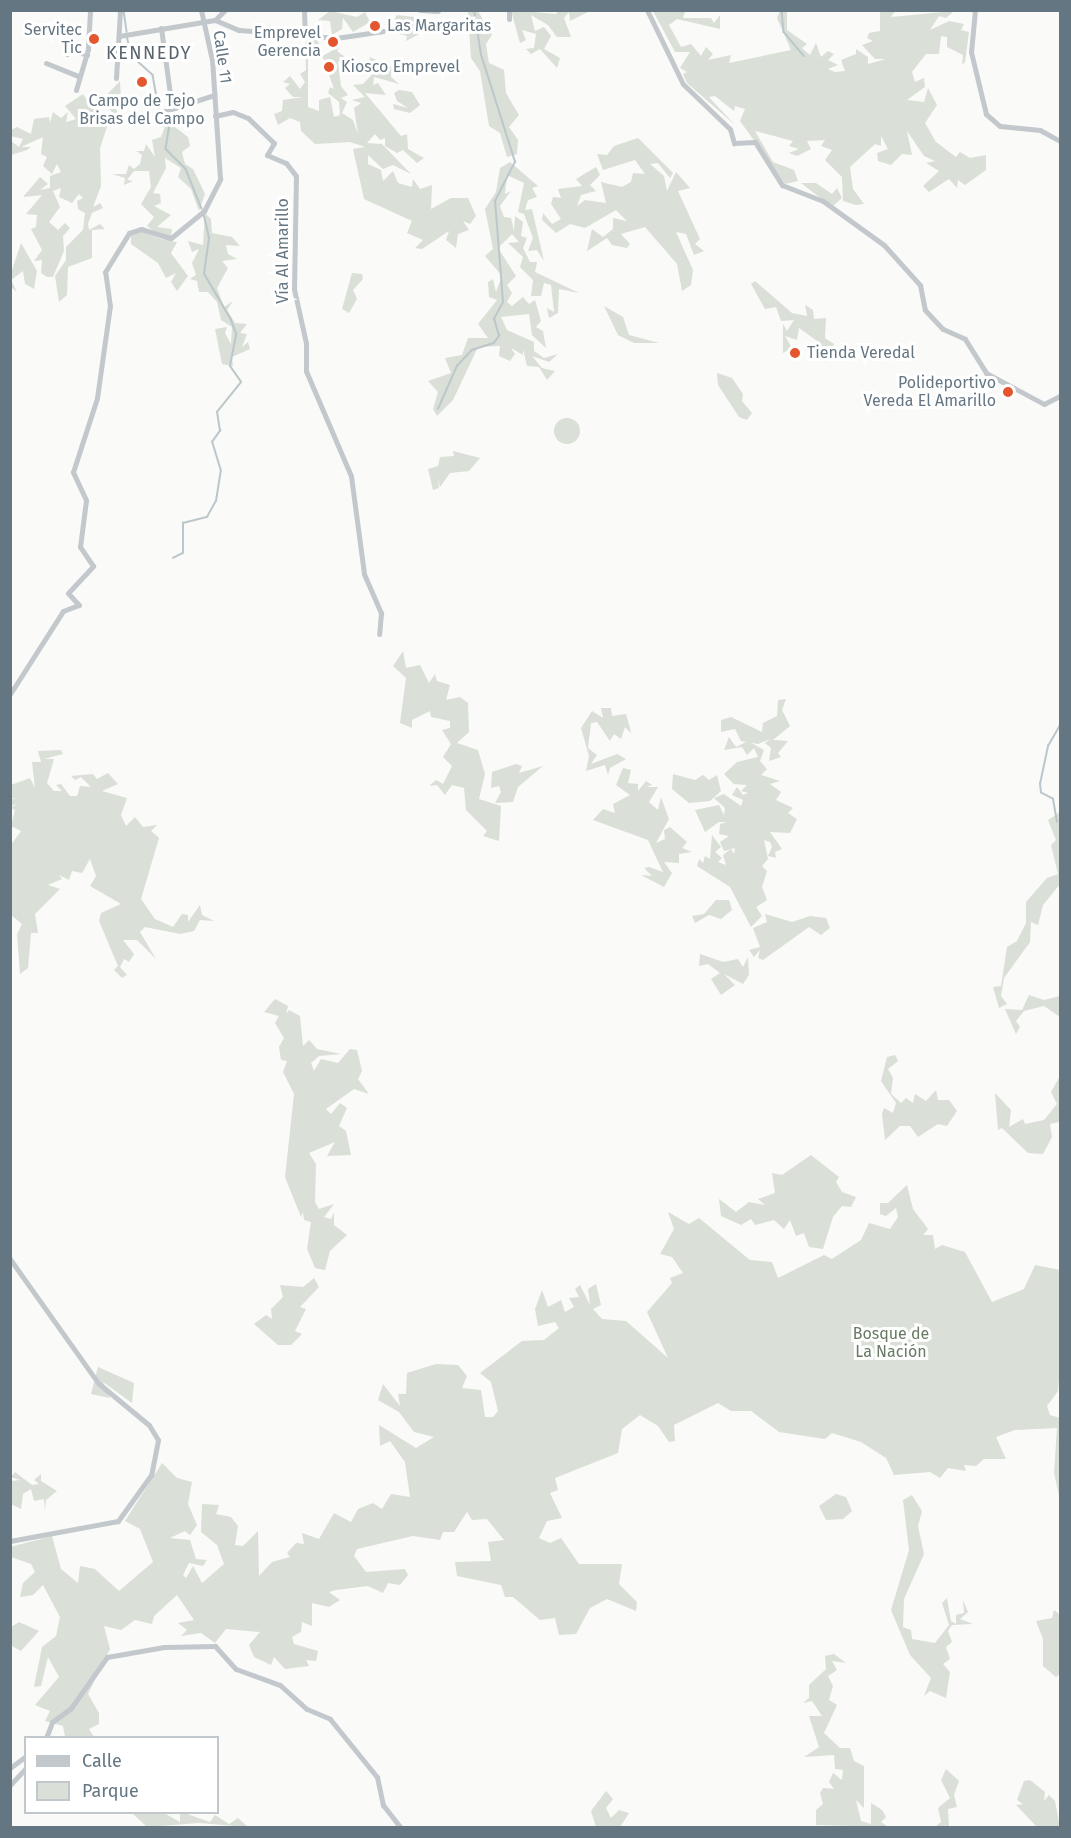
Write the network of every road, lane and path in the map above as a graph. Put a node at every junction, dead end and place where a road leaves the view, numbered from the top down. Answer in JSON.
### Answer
{"nodes":[{"id":1,"x":90,"y":10,"type":"edge"},
{"id":2,"x":120,"y":10,"type":"edge"},
{"id":3,"x":201,"y":10,"type":"edge"},
{"id":4,"x":225,"y":10,"type":"edge"},
{"id":5,"x":304,"y":10,"type":"edge"},
{"id":6,"x":509,"y":10,"type":"edge"},
{"id":7,"x":647,"y":10,"type":"edge"},
{"id":8,"x":975,"y":10,"type":"edge"},
{"id":9,"x":438,"y":11,"type":"edge"},
{"id":10,"x":420,"y":12,"type":"edge"},
{"id":11,"x":509,"y":19,"type":"dead end"},
{"id":12,"x":215,"y":20,"type":"junction"},
{"id":13,"x":203,"y":22,"type":"junction"},
{"id":14,"x":161,"y":28,"type":"junction"},
{"id":15,"x":383,"y":31,"type":"dead end"},
{"id":16,"x":305,"y":33,"type":"junction"},
{"id":17,"x":123,"y":36,"type":"junction"},
{"id":18,"x":67,"y":54,"type":"dead end"},
{"id":19,"x":87,"y":55,"type":"junction"},
{"id":20,"x":46,"y":63,"type":"dead end"},
{"id":21,"x":79,"y":76,"type":"junction"},
{"id":22,"x":116,"y":78,"type":"dead end"},
{"id":23,"x":76,"y":90,"type":"dead end"},
{"id":24,"x":214,"y":95,"type":"junction"},
{"id":25,"x":215,"y":116,"type":"junction"},
{"id":26,"x":1060,"y":141,"type":"edge"},
{"id":27,"x":1060,"y":396,"type":"edge"},
{"id":28,"x":380,"y":634,"type":"dead end"},
{"id":29,"x":10,"y":694,"type":"edge"},
{"id":30,"x":10,"y":1259,"type":"edge"},
{"id":31,"x":10,"y":1541,"type":"edge"},
{"id":32,"x":46,"y":1736,"type":"edge"},
{"id":33,"x":24,"y":1758,"type":"edge"},
{"id":34,"x":10,"y":1768,"type":"edge"},
{"id":35,"x":24,"y":1770,"type":"edge"},
{"id":36,"x":10,"y":1785,"type":"edge"},
{"id":37,"x":401,"y":1827,"type":"edge"}],
"edges":[{"from":1,"to":19,"type":"street"},
{"from":2,"to":17,"type":"street"},
{"from":3,"to":13,"type":"street","name":"Calle 11"},
{"from":4,"to":12,"type":"street"},
{"from":5,"to":16,"type":"street"},
{"from":6,"to":11,"type":"street"},
{"from":7,"to":27,"type":"street"},
{"from":8,"to":26,"type":"street"},
{"from":9,"to":10,"type":"street"},
{"from":12,"to":13,"type":"street"},
{"from":12,"to":16,"type":"street"},
{"from":13,"to":14,"type":"street"},
{"from":13,"to":24,"type":"street","name":"Calle 11"},
{"from":14,"to":17,"type":"street"},
{"from":14,"to":24,"type":"street"},
{"from":15,"to":16,"type":"street"},
{"from":17,"to":22,"type":"street"},
{"from":18,"to":19,"type":"street"},
{"from":19,"to":21,"type":"street"},
{"from":20,"to":21,"type":"street"},
{"from":21,"to":23,"type":"street"},
{"from":24,"to":25,"type":"street","name":"Calle 11"},
{"from":25,"to":28,"type":"street","name":"Vía Al Amarillo"},
{"from":25,"to":29,"type":"street","name":"Calle 11"},
{"from":30,"to":31,"type":"street"},
{"from":32,"to":37,"type":"street"},
{"from":33,"to":34,"type":"street"},
{"from":35,"to":36,"type":"street"}]}
